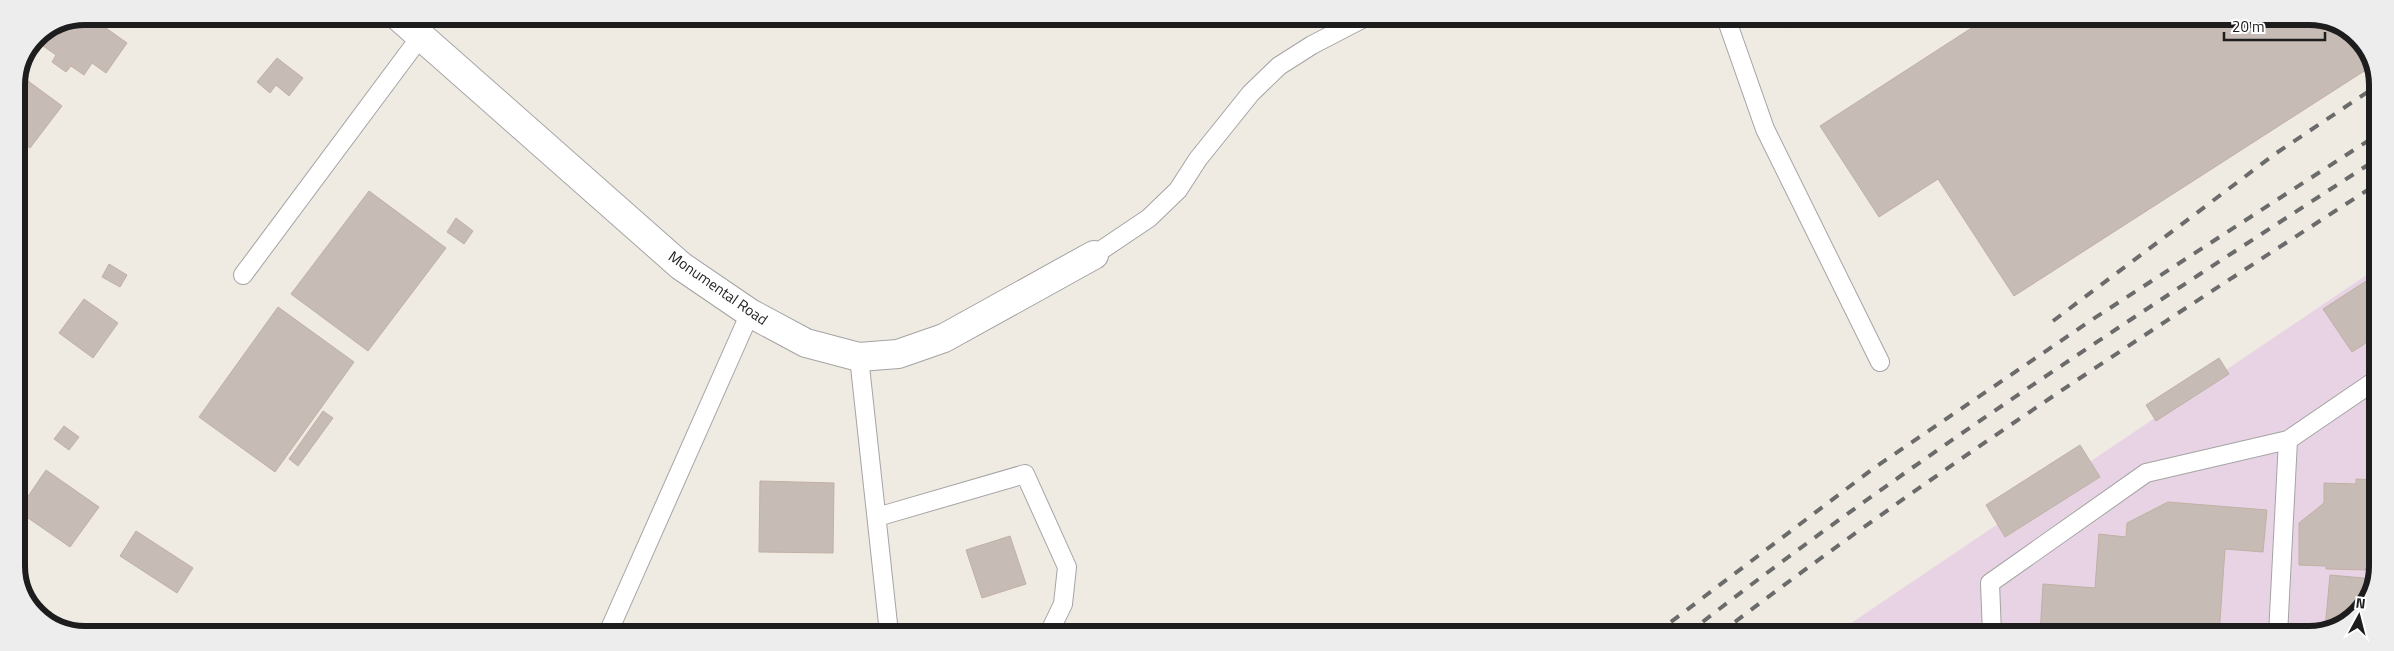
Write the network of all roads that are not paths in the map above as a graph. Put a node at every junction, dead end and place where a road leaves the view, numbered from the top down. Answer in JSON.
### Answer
{"nodes":[{"id":1,"x":408,"y":25,"type":"edge"},
{"id":2,"x":1351,"y":25,"type":"edge"},
{"id":3,"x":1728,"y":25,"type":"edge"},
{"id":4,"x":421,"y":36,"type":"junction"},
{"id":5,"x":1094,"y":255,"type":"joint"},
{"id":6,"x":243,"y":275,"type":"dead end"},
{"id":7,"x":750,"y":313,"type":"junction"},
{"id":8,"x":859,"y":357,"type":"junction"},
{"id":9,"x":1880,"y":362,"type":"dead end"},
{"id":10,"x":2369,"y":385,"type":"edge"},
{"id":11,"x":2288,"y":440,"type":"junction"},
{"id":12,"x":877,"y":517,"type":"junction"},
{"id":13,"x":611,"y":626,"type":"edge"},
{"id":14,"x":888,"y":626,"type":"edge"},
{"id":15,"x":1053,"y":626,"type":"edge"},
{"id":16,"x":1992,"y":626,"type":"edge"},
{"id":17,"x":2278,"y":626,"type":"edge"}],
"edges":[{"from":1,"to":4,"type":"street","name":"Monumental Road"},
{"from":2,"to":5,"type":"lane"},
{"from":3,"to":9,"type":"lane"},
{"from":4,"to":6,"type":"lane"},
{"from":4,"to":7,"type":"street","name":"Monumental Road"},
{"from":5,"to":8,"type":"street","name":"Monumental Road"},
{"from":7,"to":8,"type":"street","name":"Monumental Road"},
{"from":7,"to":13,"type":"lane"},
{"from":8,"to":12,"type":"lane"},
{"from":10,"to":11,"type":"lane"},
{"from":11,"to":16,"type":"lane"},
{"from":11,"to":17,"type":"lane"},
{"from":12,"to":14,"type":"lane"},
{"from":12,"to":15,"type":"lane"}]}
